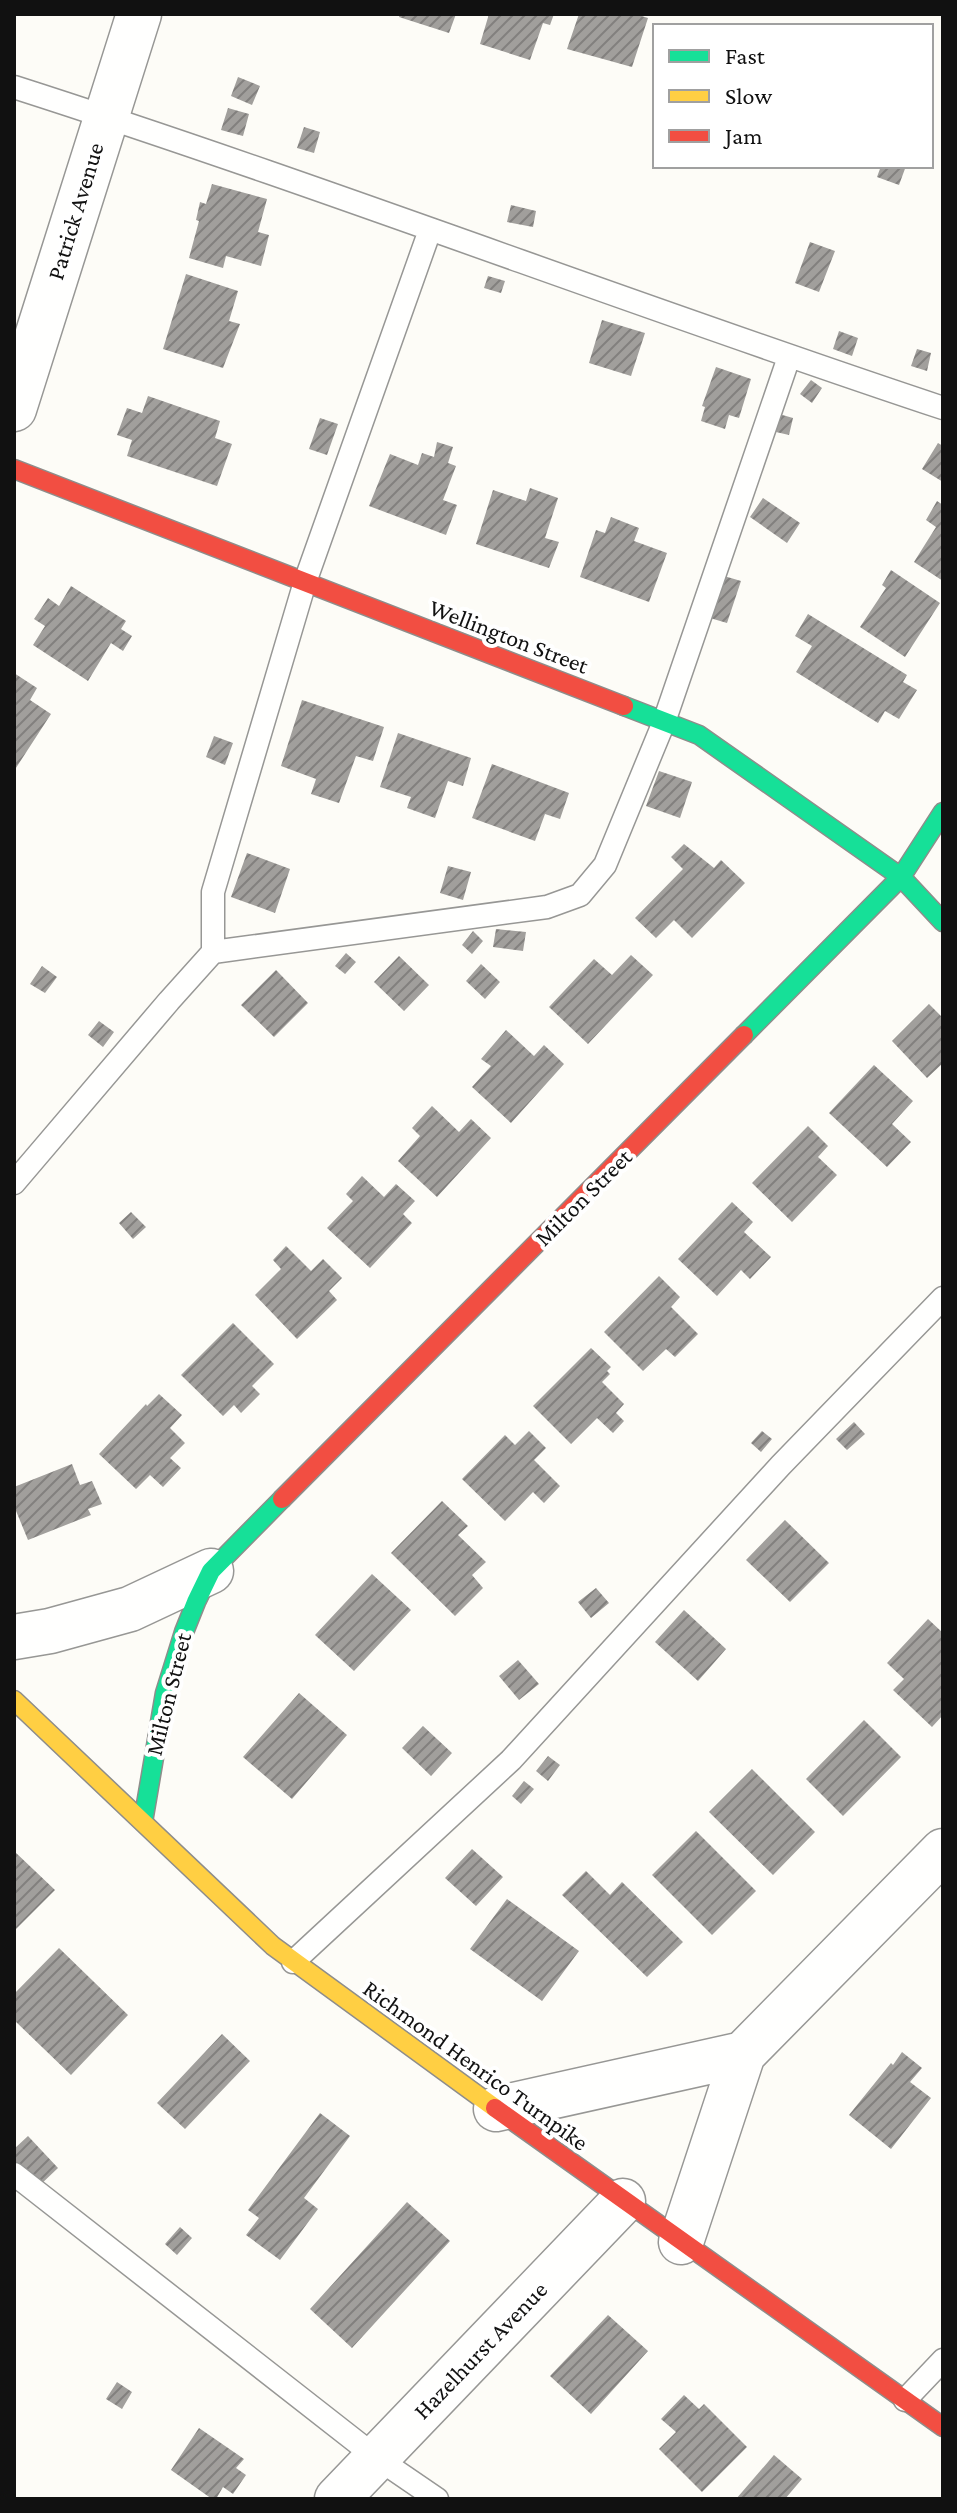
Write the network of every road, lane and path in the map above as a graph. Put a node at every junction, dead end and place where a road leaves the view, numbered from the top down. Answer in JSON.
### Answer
{"nodes":[{"id":1,"x":139,"y":14,"type":"edge"},
{"id":2,"x":14,"y":87,"type":"edge"},
{"id":3,"x":105,"y":117,"type":"junction"},
{"id":4,"x":430,"y":230,"type":"junction"},
{"id":5,"x":789,"y":357,"type":"junction"},
{"id":6,"x":943,"y":408,"type":"edge"},
{"id":7,"x":14,"y":409,"type":"edge"},
{"id":8,"x":14,"y":469,"type":"edge"},
{"id":9,"x":305,"y":582,"type":"junction"},
{"id":10,"x":664,"y":722,"type":"junction"},
{"id":11,"x":943,"y":812,"type":"edge"},
{"id":12,"x":901,"y":877,"type":"junction"},
{"id":13,"x":943,"y":922,"type":"edge"},
{"id":14,"x":213,"y":952,"type":"junction"},
{"id":15,"x":14,"y":1183,"type":"edge"},
{"id":16,"x":943,"y":1298,"type":"edge"},
{"id":17,"x":211,"y":1571,"type":"junction"},
{"id":18,"x":14,"y":1637,"type":"edge"},
{"id":19,"x":15,"y":1704,"type":"edge"},
{"id":20,"x":143,"y":1822,"type":"junction"},
{"id":21,"x":943,"y":1851,"type":"edge"},
{"id":22,"x":293,"y":1962,"type":"junction"},
{"id":23,"x":743,"y":2054,"type":"junction"},
{"id":24,"x":496,"y":2109,"type":"junction"},
{"id":25,"x":14,"y":2174,"type":"edge"},
{"id":26,"x":623,"y":2201,"type":"junction"},
{"id":27,"x":681,"y":2242,"type":"junction"},
{"id":28,"x":943,"y":2360,"type":"edge"},
{"id":29,"x":905,"y":2400,"type":"junction"},
{"id":30,"x":943,"y":2427,"type":"edge"},
{"id":31,"x":377,"y":2458,"type":"junction"},
{"id":32,"x":337,"y":2499,"type":"edge"},
{"id":33,"x":437,"y":2499,"type":"edge"}],
"edges":[{"from":1,"to":3,"type":"street","name":"Patrick Avenue"},
{"from":2,"to":3,"type":"lane"},
{"from":3,"to":4,"type":"lane"},
{"from":3,"to":7,"type":"street","name":"Patrick Avenue"},
{"from":4,"to":5,"type":"lane"},
{"from":4,"to":9,"type":"lane"},
{"from":5,"to":6,"type":"lane"},
{"from":5,"to":10,"type":"lane"},
{"from":8,"to":9,"type":"street","name":"Wellington Street"},
{"from":9,"to":10,"type":"street","name":"Wellington Street"},
{"from":9,"to":14,"type":"lane"},
{"from":10,"to":12,"type":"street","name":"Wellington Street"},
{"from":10,"to":14,"type":"lane"},
{"from":11,"to":12,"type":"street","name":"Milton Street"},
{"from":12,"to":13,"type":"street","name":"Wellington Street"},
{"from":12,"to":17,"type":"street","name":"Milton Street"},
{"from":14,"to":15,"type":"lane"},
{"from":16,"to":22,"type":"lane"},
{"from":17,"to":18,"type":"street","name":"Milton Street"},
{"from":17,"to":20,"type":"street","name":"Milton Street"},
{"from":19,"to":20,"type":"street","name":"Richmond Henrico Turnpike"},
{"from":20,"to":22,"type":"street","name":"Richmond Henrico Turnpike"},
{"from":21,"to":23,"type":"street"},
{"from":22,"to":24,"type":"street","name":"Richmond Henrico Turnpike"},
{"from":23,"to":24,"type":"street"},
{"from":23,"to":27,"type":"street"},
{"from":24,"to":26,"type":"street","name":"Richmond Henrico Turnpike"},
{"from":25,"to":31,"type":"lane"},
{"from":26,"to":27,"type":"street","name":"Richmond Henrico Turnpike"},
{"from":26,"to":31,"type":"street","name":"Hazelhurst Avenue"},
{"from":27,"to":29,"type":"street","name":"Richmond Henrico Turnpike"},
{"from":28,"to":29,"type":"lane"},
{"from":29,"to":30,"type":"street","name":"Richmond Henrico Turnpike"},
{"from":31,"to":32,"type":"street","name":"Hazelhurst Avenue"},
{"from":31,"to":33,"type":"lane"}]}
